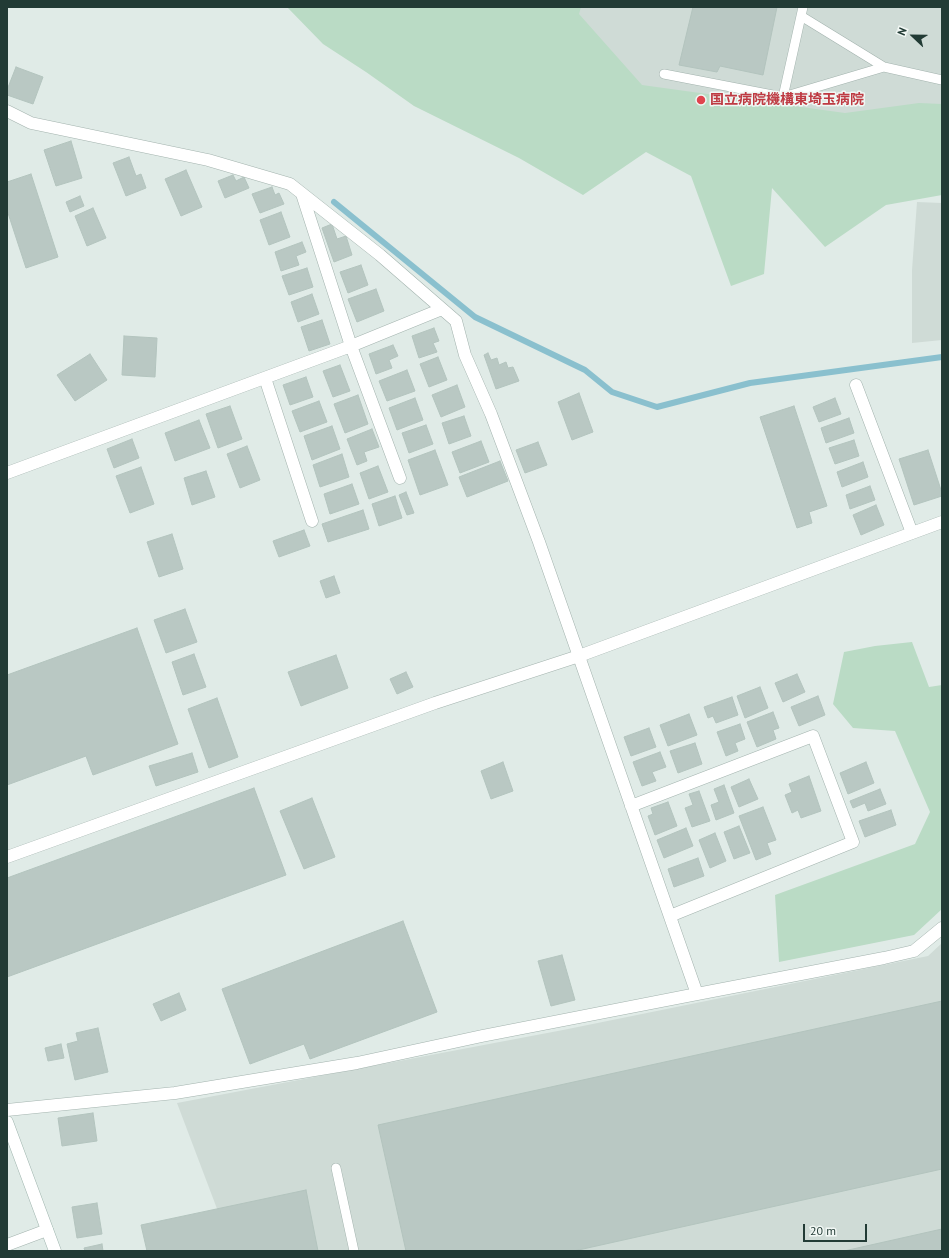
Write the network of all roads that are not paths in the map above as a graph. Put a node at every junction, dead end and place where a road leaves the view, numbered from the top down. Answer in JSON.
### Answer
{"nodes":[{"id":1,"x":802,"y":12,"type":"edge"},
{"id":2,"x":884,"y":67,"type":"junction"},
{"id":3,"x":664,"y":74,"type":"dead end"},
{"id":4,"x":942,"y":80,"type":"edge"},
{"id":5,"x":783,"y":97,"type":"junction"},
{"id":6,"x":7,"y":111,"type":"edge"},
{"id":7,"x":302,"y":194,"type":"junction"},
{"id":8,"x":442,"y":309,"type":"junction"},
{"id":9,"x":351,"y":346,"type":"junction"},
{"id":10,"x":265,"y":378,"type":"junction"},
{"id":11,"x":856,"y":385,"type":"dead end"},
{"id":12,"x":7,"y":473,"type":"edge"},
{"id":13,"x":400,"y":478,"type":"dead end"},
{"id":14,"x":312,"y":521,"type":"dead end"},
{"id":15,"x":942,"y":522,"type":"edge"},
{"id":16,"x":912,"y":533,"type":"junction"},
{"id":17,"x":579,"y":656,"type":"junction"},
{"id":18,"x":632,"y":806,"type":"junction"},
{"id":19,"x":7,"y":857,"type":"edge"},
{"id":20,"x":670,"y":916,"type":"junction"},
{"id":21,"x":942,"y":928,"type":"edge"},
{"id":22,"x":697,"y":994,"type":"junction"},
{"id":23,"x":7,"y":1110,"type":"edge"},
{"id":24,"x":7,"y":1122,"type":"edge"},
{"id":25,"x":336,"y":1168,"type":"dead end"},
{"id":26,"x":47,"y":1230,"type":"junction"},
{"id":27,"x":7,"y":1244,"type":"edge"},
{"id":28,"x":55,"y":1251,"type":"edge"},
{"id":29,"x":354,"y":1251,"type":"edge"}],
"edges":[{"from":1,"to":2,"type":"lane"},
{"from":1,"to":5,"type":"lane"},
{"from":2,"to":4,"type":"lane"},
{"from":2,"to":5,"type":"lane"},
{"from":3,"to":5,"type":"lane"},
{"from":6,"to":7,"type":"street"},
{"from":7,"to":8,"type":"street"},
{"from":7,"to":9,"type":"street"},
{"from":8,"to":9,"type":"street"},
{"from":8,"to":17,"type":"street"},
{"from":9,"to":10,"type":"street"},
{"from":9,"to":13,"type":"street"},
{"from":10,"to":12,"type":"street"},
{"from":10,"to":14,"type":"street"},
{"from":11,"to":16,"type":"street"},
{"from":15,"to":16,"type":"street"},
{"from":16,"to":17,"type":"street"},
{"from":17,"to":18,"type":"street"},
{"from":17,"to":19,"type":"street"},
{"from":18,"to":20,"type":"street"},
{"from":18,"to":20,"type":"street"},
{"from":20,"to":22,"type":"street"},
{"from":21,"to":22,"type":"street"},
{"from":22,"to":23,"type":"street"},
{"from":24,"to":26,"type":"street"},
{"from":25,"to":29,"type":"lane"},
{"from":26,"to":27,"type":"street"},
{"from":26,"to":28,"type":"street"}]}
